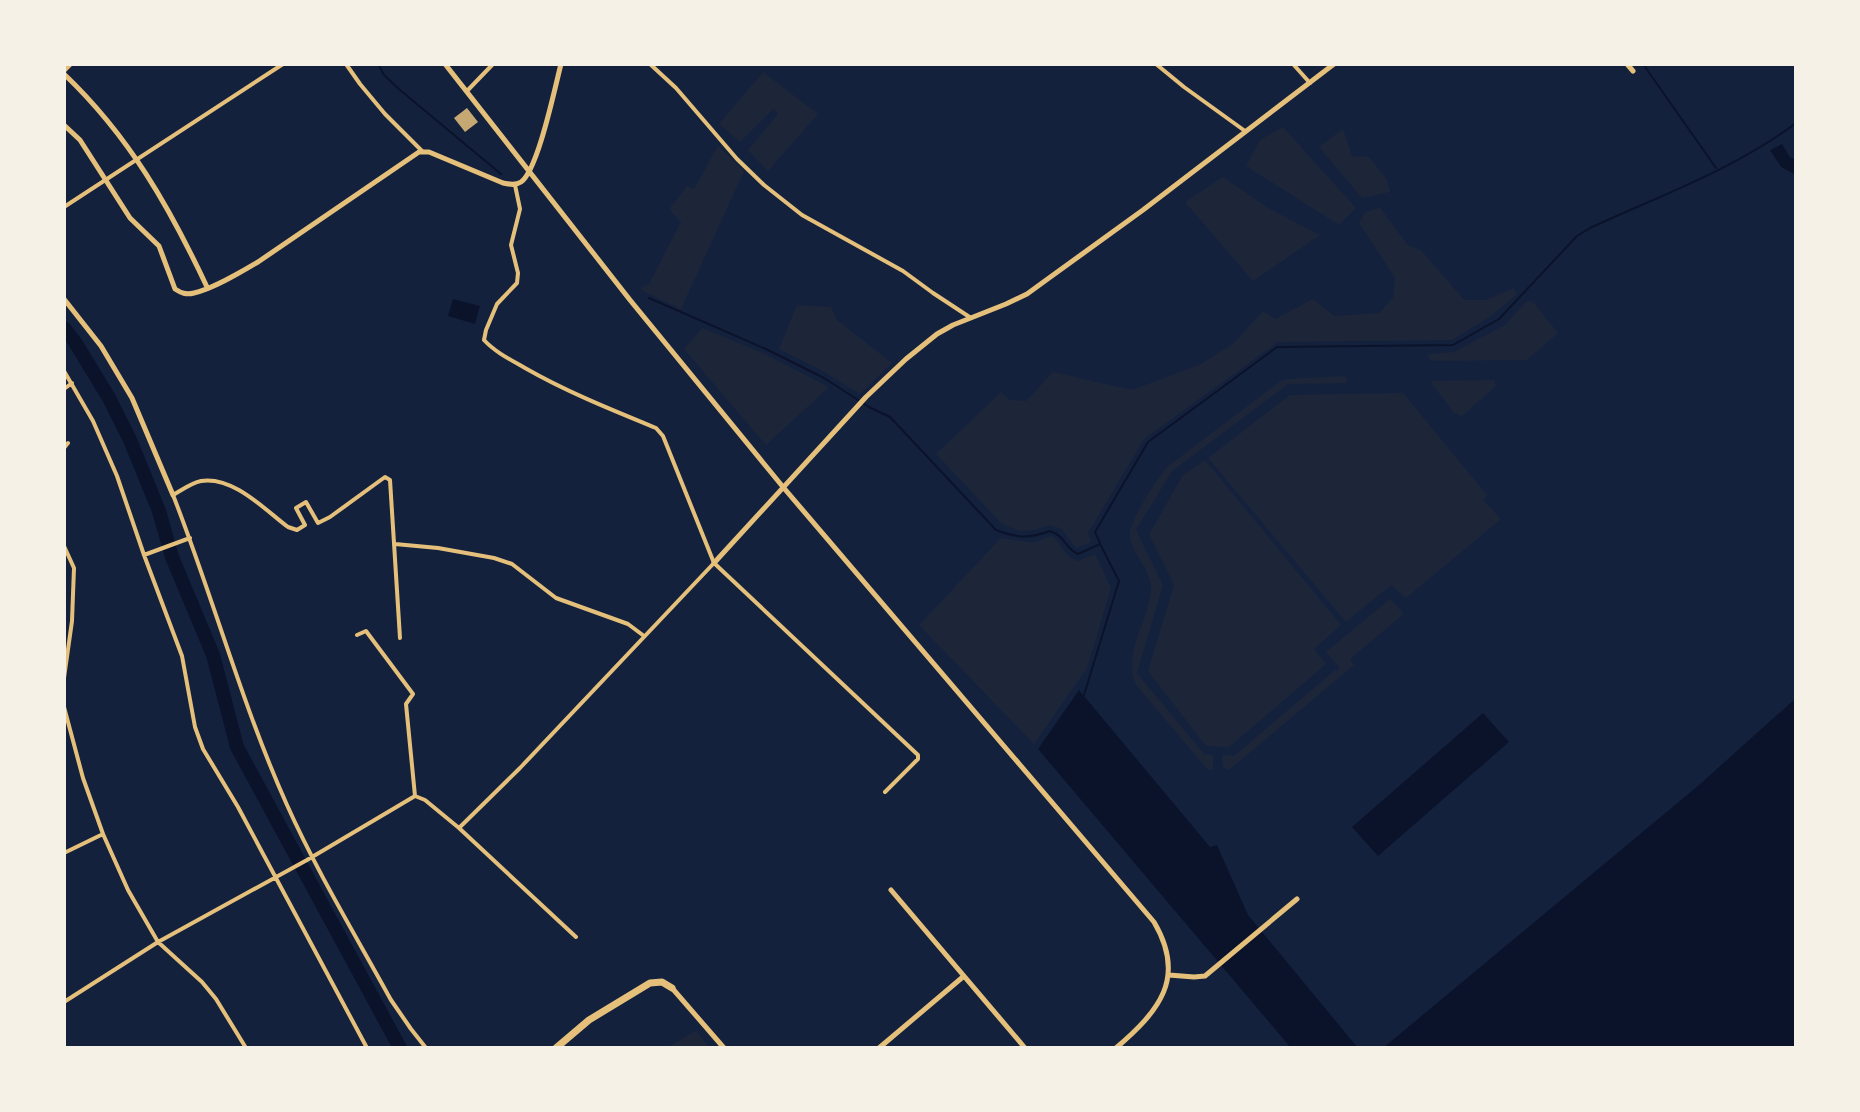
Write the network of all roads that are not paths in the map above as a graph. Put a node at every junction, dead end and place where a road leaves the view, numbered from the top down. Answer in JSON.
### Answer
{"nodes":[{"id":1,"x":71,"y":64,"type":"edge"},
{"id":2,"x":283,"y":64,"type":"edge"},
{"id":3,"x":346,"y":64,"type":"edge"},
{"id":4,"x":445,"y":64,"type":"edge"},
{"id":5,"x":493,"y":64,"type":"edge"},
{"id":6,"x":561,"y":64,"type":"edge"},
{"id":7,"x":650,"y":64,"type":"edge"},
{"id":8,"x":1156,"y":64,"type":"edge"},
{"id":9,"x":1293,"y":64,"type":"edge"},
{"id":10,"x":1334,"y":64,"type":"edge"},
{"id":11,"x":1627,"y":64,"type":"edge"},
{"id":12,"x":1633,"y":71,"type":"dead end"},
{"id":13,"x":64,"y":72,"type":"edge"},
{"id":14,"x":1310,"y":83,"type":"junction"},
{"id":15,"x":467,"y":91,"type":"junction"},
{"id":16,"x":64,"y":125,"type":"edge"},
{"id":17,"x":1245,"y":131,"type":"junction"},
{"id":18,"x":422,"y":151,"type":"junction"},
{"id":19,"x":138,"y":159,"type":"junction"},
{"id":20,"x":529,"y":170,"type":"junction"},
{"id":21,"x":104,"y":180,"type":"junction"},
{"id":22,"x":515,"y":185,"type":"junction"},
{"id":23,"x":64,"y":207,"type":"edge"},
{"id":24,"x":208,"y":287,"type":"junction"},
{"id":25,"x":64,"y":299,"type":"edge"},
{"id":26,"x":971,"y":318,"type":"junction"},
{"id":27,"x":64,"y":371,"type":"edge"},
{"id":28,"x":72,"y":383,"type":"junction"},
{"id":29,"x":64,"y":389,"type":"edge"},
{"id":30,"x":783,"y":487,"type":"junction"},
{"id":31,"x":173,"y":495,"type":"junction"},
{"id":32,"x":190,"y":538,"type":"junction"},
{"id":33,"x":395,"y":544,"type":"junction"},
{"id":34,"x":64,"y":546,"type":"edge"},
{"id":35,"x":146,"y":555,"type":"junction"},
{"id":36,"x":714,"y":563,"type":"junction"},
{"id":37,"x":357,"y":635,"type":"dead end"},
{"id":38,"x":644,"y":636,"type":"junction"},
{"id":39,"x":400,"y":638,"type":"dead end"},
{"id":40,"x":64,"y":678,"type":"edge"},
{"id":41,"x":64,"y":707,"type":"edge"},
{"id":42,"x":885,"y":792,"type":"dead end"},
{"id":43,"x":415,"y":796,"type":"junction"},
{"id":44,"x":459,"y":828,"type":"junction"},
{"id":45,"x":103,"y":834,"type":"junction"},
{"id":46,"x":64,"y":853,"type":"edge"},
{"id":47,"x":313,"y":856,"type":"junction"},
{"id":48,"x":274,"y":878,"type":"junction"},
{"id":49,"x":891,"y":890,"type":"dead end"},
{"id":50,"x":1297,"y":899,"type":"dead end"},
{"id":51,"x":576,"y":937,"type":"dead end"},
{"id":52,"x":158,"y":942,"type":"junction"},
{"id":53,"x":1169,"y":975,"type":"junction"},
{"id":54,"x":964,"y":976,"type":"junction"},
{"id":55,"x":672,"y":988,"type":"joint"},
{"id":56,"x":64,"y":1002,"type":"edge"},
{"id":57,"x":246,"y":1048,"type":"edge"},
{"id":58,"x":367,"y":1048,"type":"edge"},
{"id":59,"x":426,"y":1048,"type":"edge"},
{"id":60,"x":556,"y":1048,"type":"edge"},
{"id":61,"x":724,"y":1048,"type":"edge"},
{"id":62,"x":879,"y":1048,"type":"edge"},
{"id":63,"x":1025,"y":1048,"type":"edge"},
{"id":64,"x":1116,"y":1048,"type":"edge"}],
"edges":[{"from":1,"to":13,"type":"street"},
{"from":2,"to":19,"type":"street"},
{"from":3,"to":18,"type":"street"},
{"from":4,"to":15,"type":"street"},
{"from":5,"to":15,"type":"street"},
{"from":6,"to":20,"type":"street"},
{"from":7,"to":26,"type":"street"},
{"from":8,"to":17,"type":"street"},
{"from":9,"to":14,"type":"street"},
{"from":10,"to":14,"type":"street"},
{"from":11,"to":12,"type":"street"},
{"from":13,"to":19,"type":"street"},
{"from":14,"to":17,"type":"street"},
{"from":15,"to":20,"type":"street"},
{"from":16,"to":21,"type":"street"},
{"from":17,"to":26,"type":"street"},
{"from":18,"to":22,"type":"street"},
{"from":18,"to":24,"type":"street"},
{"from":19,"to":21,"type":"street"},
{"from":19,"to":24,"type":"street"},
{"from":20,"to":22,"type":"street"},
{"from":20,"to":30,"type":"street"},
{"from":21,"to":23,"type":"street"},
{"from":21,"to":24,"type":"street"},
{"from":22,"to":36,"type":"street"},
{"from":25,"to":31,"type":"street"},
{"from":26,"to":30,"type":"street"},
{"from":27,"to":28,"type":"street"},
{"from":28,"to":29,"type":"street"},
{"from":28,"to":35,"type":"street"},
{"from":30,"to":36,"type":"street"},
{"from":30,"to":53,"type":"street"},
{"from":31,"to":32,"type":"street"},
{"from":31,"to":33,"type":"street"},
{"from":32,"to":35,"type":"street"},
{"from":32,"to":47,"type":"street"},
{"from":33,"to":38,"type":"street"},
{"from":33,"to":39,"type":"street"},
{"from":34,"to":40,"type":"street"},
{"from":35,"to":48,"type":"street"},
{"from":36,"to":38,"type":"street"},
{"from":36,"to":42,"type":"street"},
{"from":37,"to":43,"type":"street"},
{"from":38,"to":44,"type":"street"},
{"from":41,"to":45,"type":"street"},
{"from":43,"to":44,"type":"street"},
{"from":43,"to":47,"type":"street"},
{"from":44,"to":51,"type":"street"},
{"from":45,"to":46,"type":"street"},
{"from":45,"to":52,"type":"street"},
{"from":47,"to":48,"type":"street"},
{"from":47,"to":59,"type":"street"},
{"from":48,"to":52,"type":"street"},
{"from":48,"to":58,"type":"street"},
{"from":49,"to":54,"type":"street"},
{"from":50,"to":53,"type":"street"},
{"from":52,"to":56,"type":"street"},
{"from":52,"to":57,"type":"street"},
{"from":53,"to":64,"type":"street"},
{"from":54,"to":62,"type":"street"},
{"from":54,"to":63,"type":"street"},
{"from":55,"to":60,"type":"highway"},
{"from":55,"to":61,"type":"street"}]}
